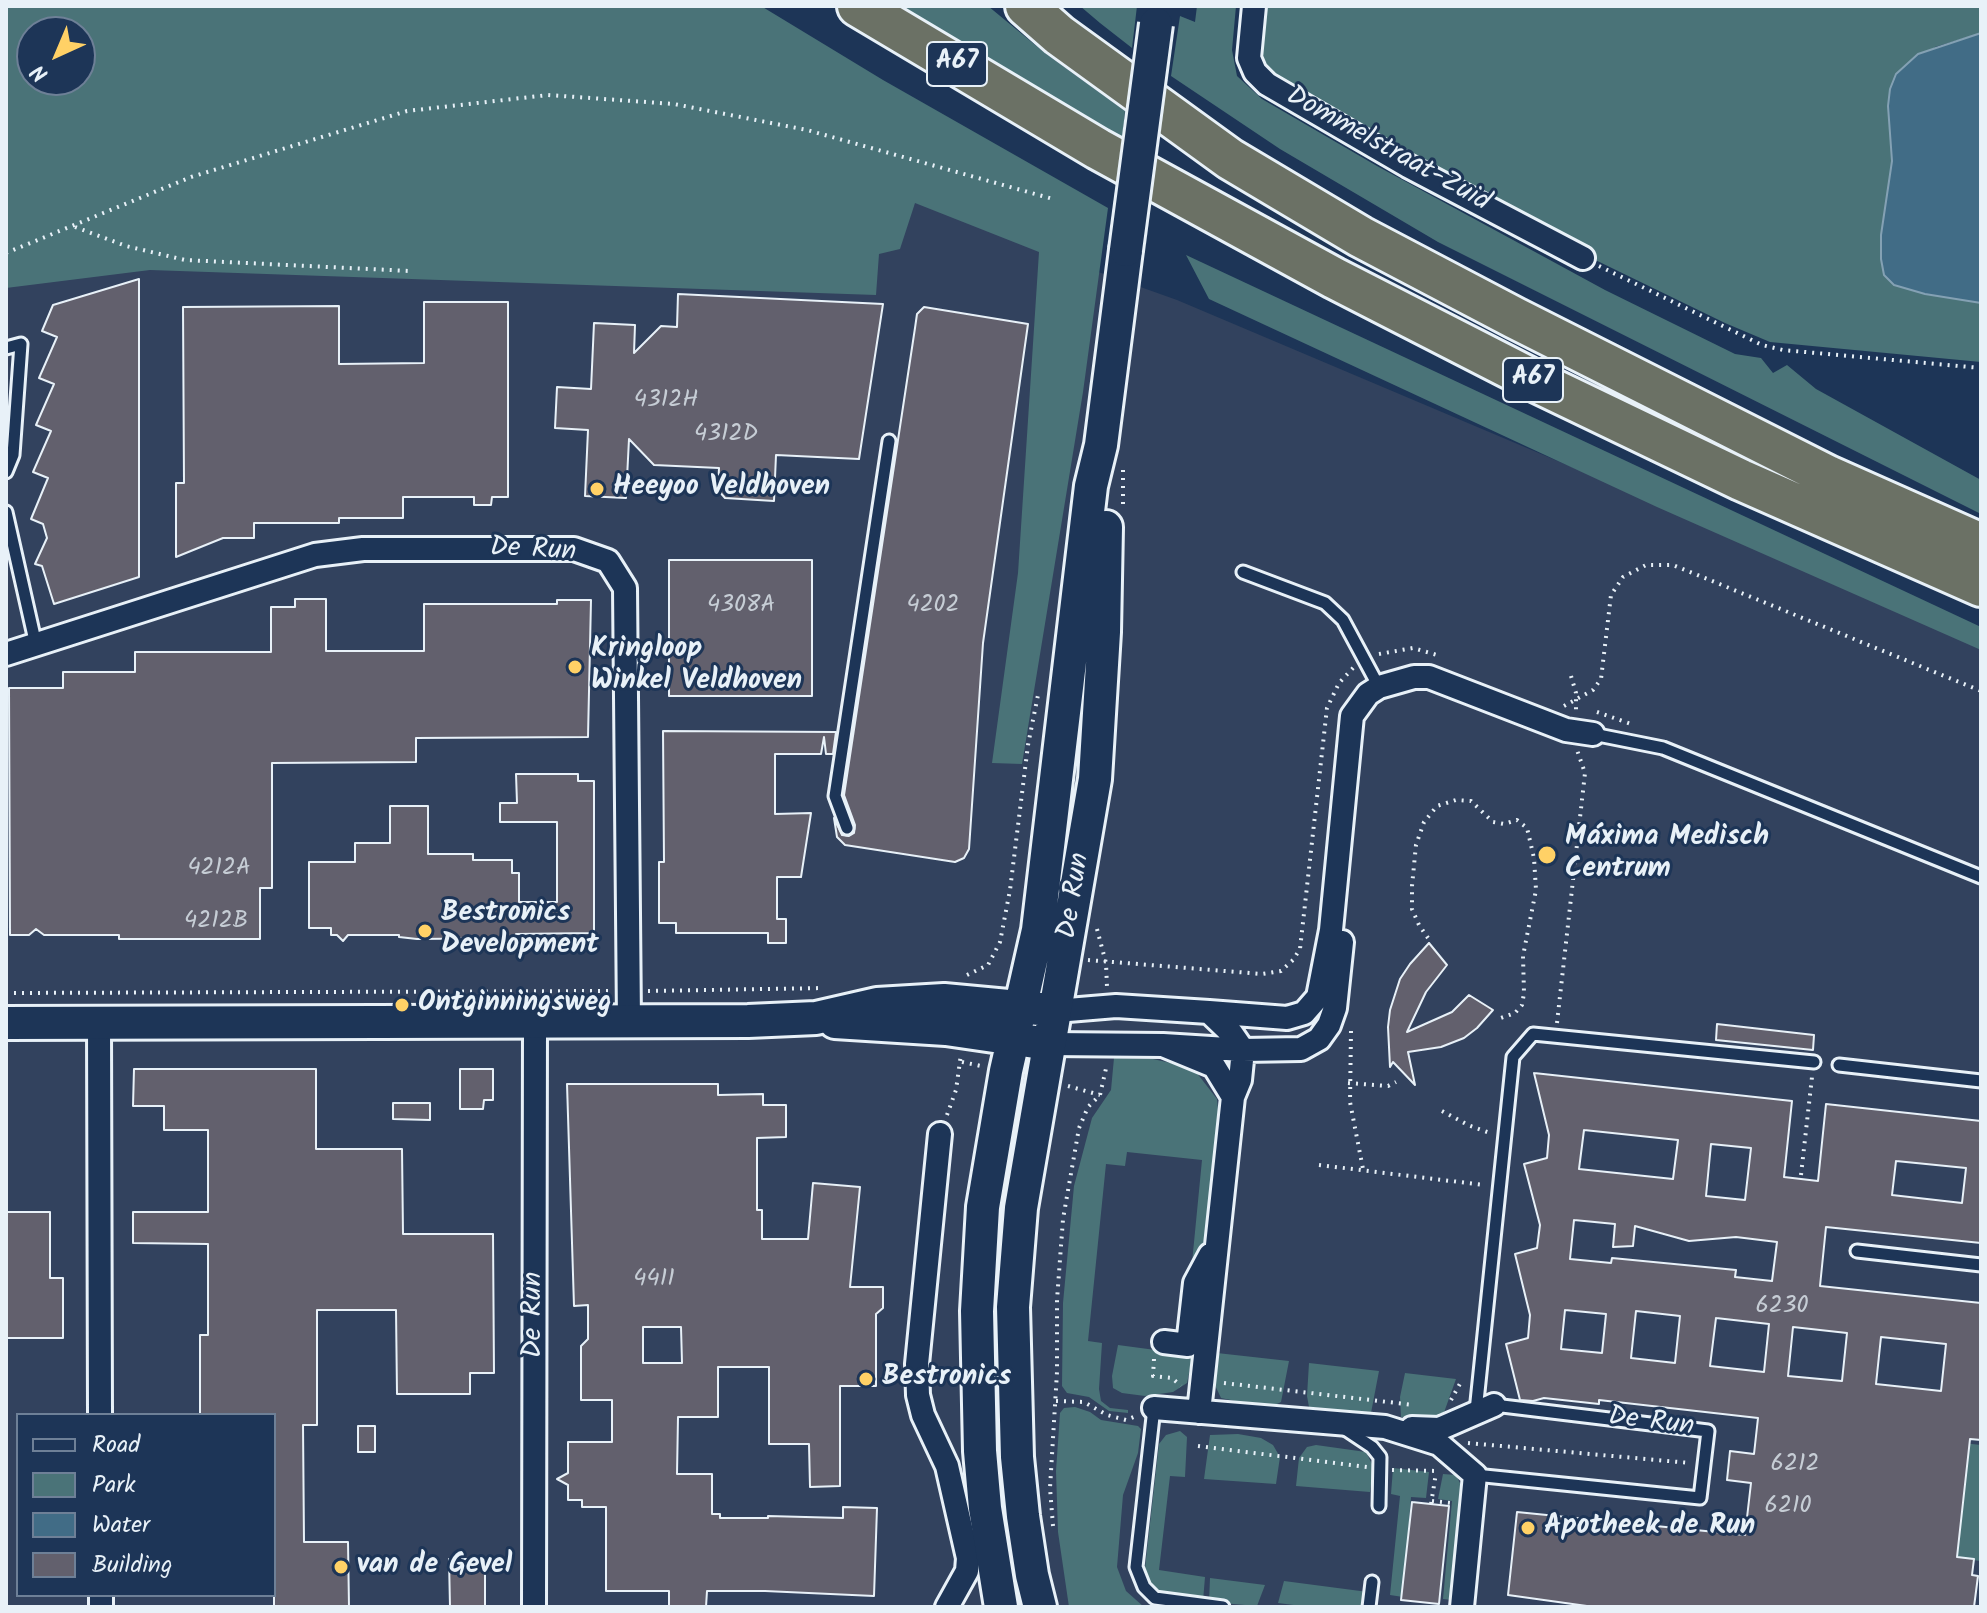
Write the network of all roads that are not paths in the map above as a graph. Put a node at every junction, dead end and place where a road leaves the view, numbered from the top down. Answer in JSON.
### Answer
{"nodes":[{"id":1,"x":858,"y":6,"type":"edge"},
{"id":2,"x":1026,"y":6,"type":"edge"},
{"id":3,"x":1254,"y":6,"type":"edge"},
{"id":4,"x":1157,"y":15,"type":"edge"},
{"id":5,"x":1583,"y":258,"type":"road end"},
{"id":6,"x":6,"y":348,"type":"edge"},
{"id":7,"x":889,"y":441,"type":"dead end"},
{"id":8,"x":1101,"y":445,"type":"junction"},
{"id":9,"x":6,"y":472,"type":"edge"},
{"id":10,"x":6,"y":512,"type":"edge"},
{"id":11,"x":1981,"y":544,"type":"edge"},
{"id":12,"x":1243,"y":572,"type":"dead end"},
{"id":13,"x":1981,"y":586,"type":"edge"},
{"id":14,"x":36,"y":645,"type":"junction"},
{"id":15,"x":6,"y":654,"type":"edge"},
{"id":16,"x":1379,"y":687,"type":"junction"},
{"id":17,"x":1584,"y":733,"type":"joint"},
{"id":18,"x":847,"y":828,"type":"dead end"},
{"id":19,"x":1338,"y":857,"type":"junction"},
{"id":20,"x":1981,"y":877,"type":"edge"},
{"id":21,"x":628,"y":1006,"type":"junction"},
{"id":22,"x":1022,"y":1008,"type":"junction"},
{"id":23,"x":1056,"y":1011,"type":"junction"},
{"id":24,"x":1209,"y":1012,"type":"junction"},
{"id":25,"x":816,"y":1018,"type":"junction"},
{"id":26,"x":6,"y":1023,"type":"edge"},
{"id":27,"x":99,"y":1023,"type":"junction"},
{"id":28,"x":535,"y":1023,"type":"junction"},
{"id":29,"x":1014,"y":1039,"type":"junction"},
{"id":30,"x":1050,"y":1044,"type":"junction"},
{"id":31,"x":1163,"y":1045,"type":"junction"},
{"id":32,"x":1243,"y":1050,"type":"junction"},
{"id":33,"x":1814,"y":1062,"type":"dead end"},
{"id":34,"x":1839,"y":1065,"type":"dead end"},
{"id":35,"x":1981,"y":1081,"type":"edge"},
{"id":36,"x":1233,"y":1097,"type":"junction"},
{"id":37,"x":940,"y":1134,"type":"road end"},
{"id":38,"x":1216,"y":1243,"type":"junction"},
{"id":39,"x":1857,"y":1251,"type":"dead end"},
{"id":40,"x":1981,"y":1265,"type":"edge"},
{"id":41,"x":1159,"y":1346,"type":"road end"},
{"id":42,"x":1200,"y":1402,"type":"junction"},
{"id":43,"x":1154,"y":1408,"type":"joint"},
{"id":44,"x":100,"y":1413,"type":"edge"},
{"id":45,"x":1476,"y":1413,"type":"junction"},
{"id":46,"x":1334,"y":1423,"type":"junction"},
{"id":47,"x":1385,"y":1427,"type":"junction"},
{"id":48,"x":1475,"y":1475,"type":"junction"},
{"id":49,"x":1379,"y":1506,"type":"dead end"},
{"id":50,"x":1372,"y":1582,"type":"dead end"},
{"id":51,"x":534,"y":1607,"type":"edge"},
{"id":52,"x":947,"y":1607,"type":"edge"},
{"id":53,"x":1001,"y":1607,"type":"edge"},
{"id":54,"x":1040,"y":1607,"type":"edge"},
{"id":55,"x":1223,"y":1607,"type":"edge"},
{"id":56,"x":1369,"y":1607,"type":"edge"},
{"id":57,"x":1462,"y":1607,"type":"edge"}],
"edges":[{"from":1,"to":13,"type":"highway","number":"A67"},
{"from":2,"to":11,"type":"highway","number":"A67"},
{"from":3,"to":5,"type":"street","name":"Dommelstraat-Zuid"},
{"from":4,"to":8,"type":"main road","name":"De Run","bridge":true},
{"from":6,"to":9,"type":"lane"},
{"from":7,"to":18,"type":"lane"},
{"from":8,"to":22,"type":"main road","name":"De Run"},
{"from":8,"to":23,"type":"main road","name":"De Run"},
{"from":10,"to":14,"type":"lane"},
{"from":12,"to":16,"type":"lane"},
{"from":14,"to":15,"type":"street","name":"De Run"},
{"from":14,"to":21,"type":"street","name":"De Run"},
{"from":16,"to":17,"type":"street"},
{"from":16,"to":19,"type":"street"},
{"from":17,"to":20,"type":"lane"},
{"from":19,"to":24,"type":"street"},
{"from":19,"to":32,"type":"street"},
{"from":21,"to":25,"type":"main road"},
{"from":21,"to":28,"type":"main road"},
{"from":22,"to":23,"type":"main road"},
{"from":22,"to":25,"type":"main road"},
{"from":22,"to":29,"type":"main road","name":"De Run"},
{"from":23,"to":24,"type":"street"},
{"from":23,"to":30,"type":"main road","name":"De Run"},
{"from":24,"to":32,"type":"street"},
{"from":25,"to":29,"type":"main road"},
{"from":26,"to":27,"type":"main road"},
{"from":27,"to":28,"type":"main road"},
{"from":27,"to":44,"type":"street"},
{"from":28,"to":51,"type":"street","name":"De Run"},
{"from":29,"to":30,"type":"main road"},
{"from":29,"to":53,"type":"main road","name":"De Run"},
{"from":30,"to":31,"type":"street"},
{"from":30,"to":54,"type":"main road","name":"De Run"},
{"from":31,"to":32,"type":"street"},
{"from":31,"to":36,"type":"street"},
{"from":32,"to":36,"type":"street"},
{"from":33,"to":45,"type":"lane"},
{"from":34,"to":35,"type":"lane"},
{"from":36,"to":38,"type":"street"},
{"from":37,"to":52,"type":"street"},
{"from":38,"to":41,"type":"street"},
{"from":38,"to":42,"type":"street"},
{"from":39,"to":40,"type":"lane"},
{"from":42,"to":43,"type":"street"},
{"from":42,"to":46,"type":"street"},
{"from":43,"to":55,"type":"lane"},
{"from":45,"to":47,"type":"street"},
{"from":45,"to":48,"type":"lane","name":"De Run"},
{"from":46,"to":47,"type":"street"},
{"from":46,"to":49,"type":"lane"},
{"from":47,"to":48,"type":"street"},
{"from":48,"to":57,"type":"street"},
{"from":50,"to":56,"type":"lane"}]}
